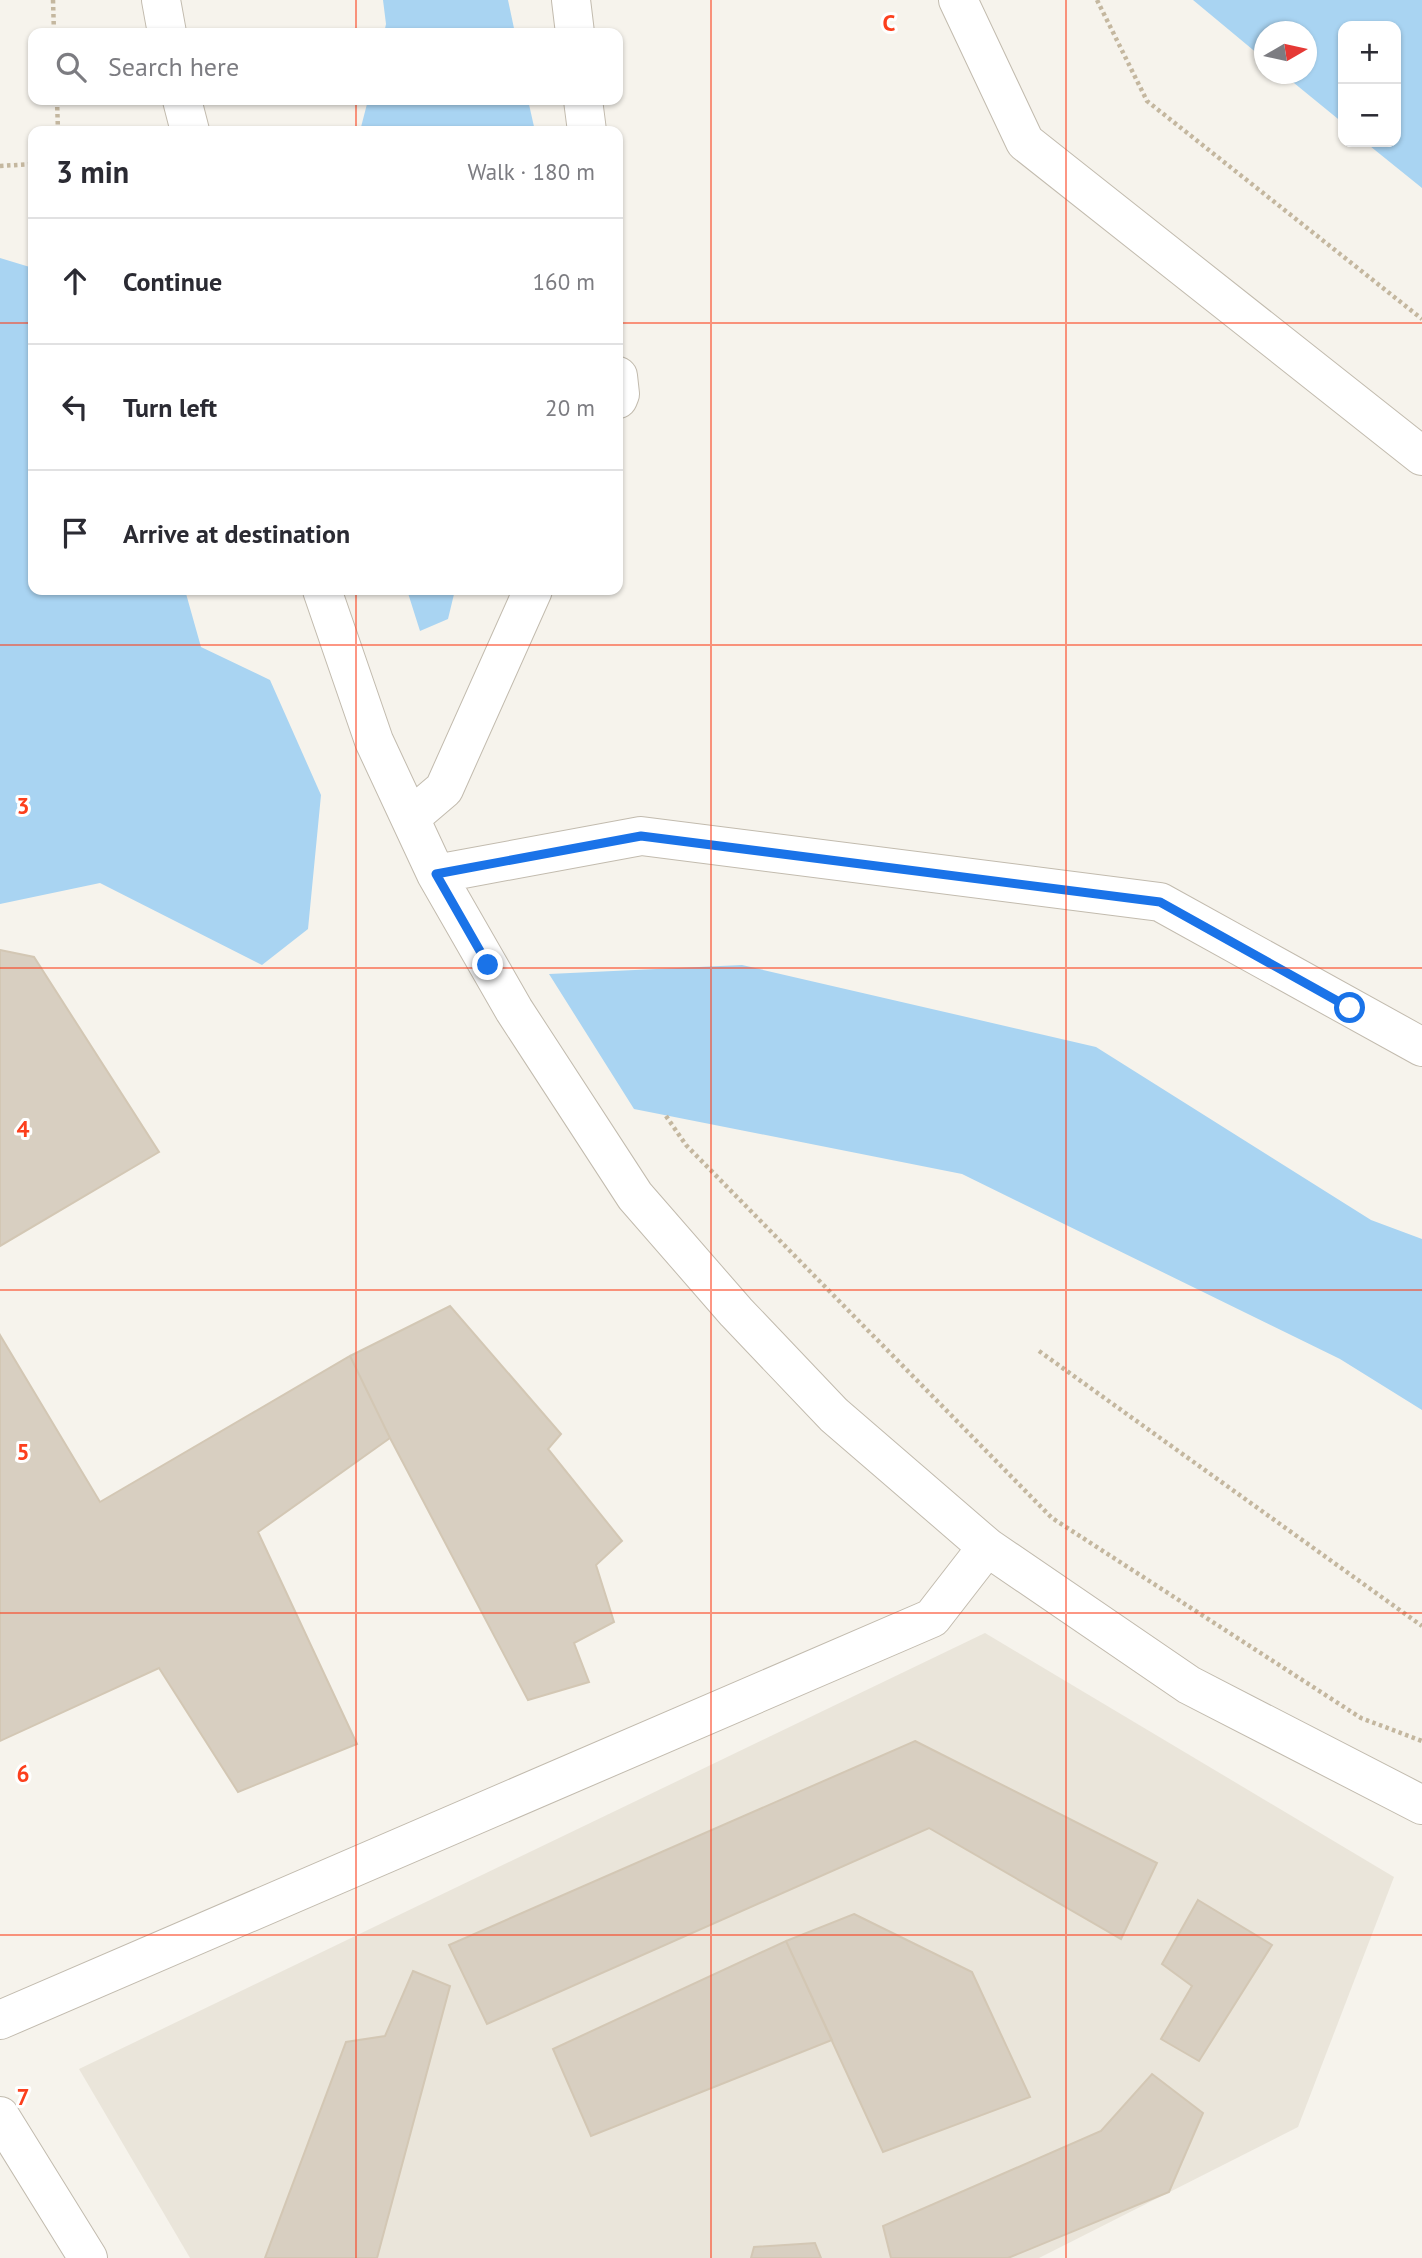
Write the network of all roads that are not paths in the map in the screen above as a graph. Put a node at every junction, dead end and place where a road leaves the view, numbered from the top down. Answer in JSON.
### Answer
{"nodes":[{"id":1,"x":161,"y":0,"type":"edge"},
{"id":2,"x":571,"y":0,"type":"edge"},
{"id":3,"x":958,"y":0,"type":"edge"},
{"id":4,"x":166,"y":28,"type":"edge"},
{"id":5,"x":574,"y":28,"type":"edge"},
{"id":6,"x":184,"y":105,"type":"edge"},
{"id":7,"x":584,"y":105,"type":"edge"},
{"id":8,"x":189,"y":126,"type":"edge"},
{"id":9,"x":586,"y":126,"type":"edge"},
{"id":10,"x":1422,"y":456,"type":"edge"},
{"id":11,"x":324,"y":595,"type":"edge"},
{"id":12,"x":531,"y":595,"type":"edge"},
{"id":13,"x":410,"y":818,"type":"junction"},
{"id":14,"x":436,"y":874,"type":"junction"},
{"id":15,"x":1422,"y":1047,"type":"edge"},
{"id":16,"x":987,"y":1547,"type":"junction"},
{"id":17,"x":1422,"y":1805,"type":"edge"},
{"id":18,"x":0,"y":2020,"type":"edge"},
{"id":19,"x":0,"y":2116,"type":"edge"},
{"id":20,"x":88,"y":2258,"type":"edge"}],
"edges":[{"from":1,"to":4,"type":"street"},
{"from":2,"to":5,"type":"street"},
{"from":3,"to":10,"type":"street"},
{"from":6,"to":8,"type":"street"},
{"from":7,"to":9,"type":"street"},
{"from":11,"to":13,"type":"street"},
{"from":12,"to":13,"type":"street"},
{"from":13,"to":14,"type":"street"},
{"from":14,"to":15,"type":"street"},
{"from":14,"to":16,"type":"street"},
{"from":16,"to":17,"type":"street"},
{"from":16,"to":18,"type":"street"},
{"from":19,"to":20,"type":"street"}]}
